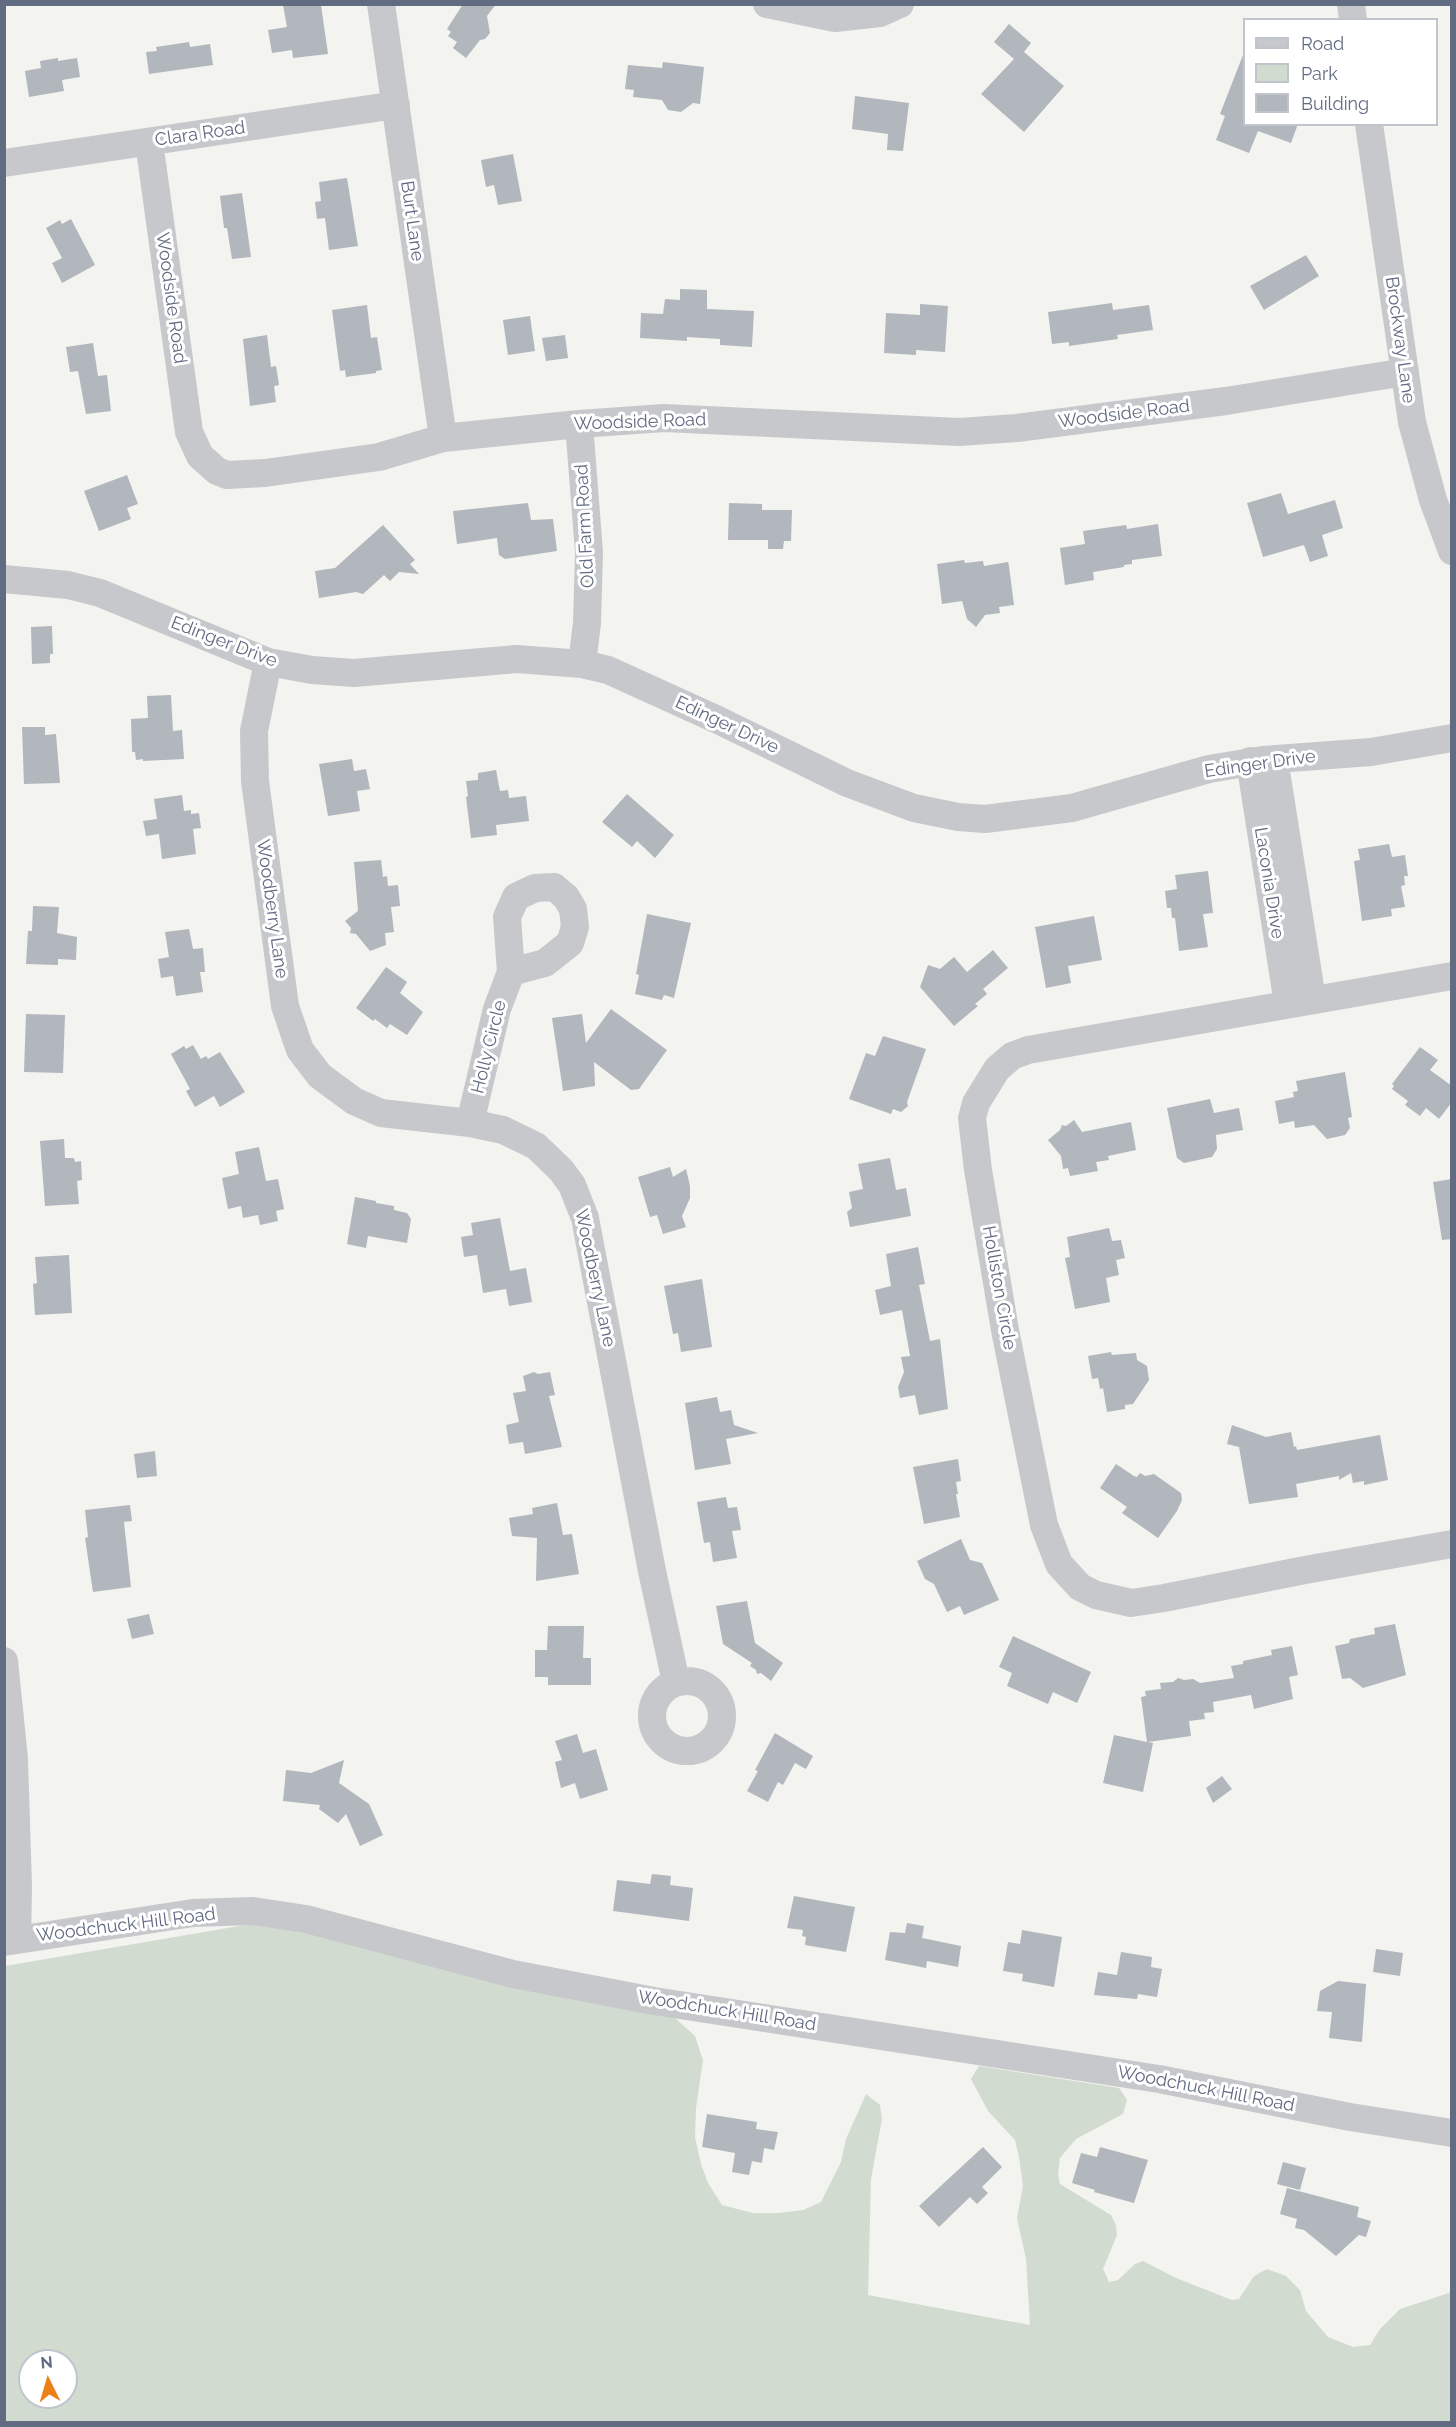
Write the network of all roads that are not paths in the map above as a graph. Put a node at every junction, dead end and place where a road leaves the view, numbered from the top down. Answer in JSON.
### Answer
{"nodes":[{"id":1,"x":381,"y":4,"type":"edge"},
{"id":2,"x":766,"y":4,"type":"edge"},
{"id":3,"x":900,"y":4,"type":"edge"},
{"id":4,"x":396,"y":105,"type":"junction"},
{"id":5,"x":1370,"y":126,"type":"edge"},
{"id":6,"x":149,"y":142,"type":"junction"},
{"id":7,"x":4,"y":163,"type":"edge"},
{"id":8,"x":1405,"y":372,"type":"junction"},
{"id":9,"x":579,"y":424,"type":"junction"},
{"id":10,"x":442,"y":438,"type":"junction"},
{"id":11,"x":1452,"y":550,"type":"edge"},
{"id":12,"x":4,"y":579,"type":"edge"},
{"id":13,"x":268,"y":662,"type":"junction"},
{"id":14,"x":582,"y":664,"type":"junction"},
{"id":15,"x":1452,"y":738,"type":"edge"},
{"id":16,"x":1262,"y":760,"type":"junction"},
{"id":17,"x":511,"y":972,"type":"dead end"},
{"id":18,"x":1452,"y":976,"type":"edge"},
{"id":19,"x":1300,"y":1002,"type":"junction"},
{"id":20,"x":470,"y":1123,"type":"junction"},
{"id":21,"x":1452,"y":1544,"type":"edge"},
{"id":22,"x":4,"y":1661,"type":"edge"},
{"id":23,"x":676,"y":1682,"type":"dead end"},
{"id":24,"x":11,"y":1941,"type":"edge"},
{"id":25,"x":1452,"y":2133,"type":"edge"}],
"edges":[{"from":1,"to":4,"type":"street","name":"Burt Lane"},
{"from":2,"to":3,"type":"street"},
{"from":4,"to":6,"type":"street","name":"Clara Road"},
{"from":4,"to":10,"type":"street","name":"Burt Lane"},
{"from":5,"to":8,"type":"street","name":"Brockway Lane"},
{"from":6,"to":7,"type":"street","name":"Clara Road"},
{"from":6,"to":10,"type":"street","name":"Woodside Road"},
{"from":8,"to":9,"type":"street","name":"Woodside Road"},
{"from":8,"to":11,"type":"street","name":"Brockway Lane"},
{"from":9,"to":10,"type":"street","name":"Woodside Road"},
{"from":9,"to":14,"type":"street","name":"Old Farm Road"},
{"from":12,"to":13,"type":"street","name":"Edinger Drive"},
{"from":13,"to":14,"type":"street","name":"Edinger Drive"},
{"from":13,"to":20,"type":"street","name":"Woodberry Lane"},
{"from":14,"to":16,"type":"street","name":"Edinger Drive"},
{"from":15,"to":16,"type":"street","name":"Edinger Drive"},
{"from":16,"to":19,"type":"street","name":"Laconia Drive"},
{"from":17,"to":20,"type":"street","name":"Holly Circle"},
{"from":18,"to":19,"type":"street","name":"Holliston Circle"},
{"from":19,"to":21,"type":"street","name":"Holliston Circle"},
{"from":20,"to":23,"type":"street","name":"Woodberry Lane"},
{"from":22,"to":24,"type":"street"},
{"from":24,"to":25,"type":"street","name":"Woodchuck Hill Road"}]}
